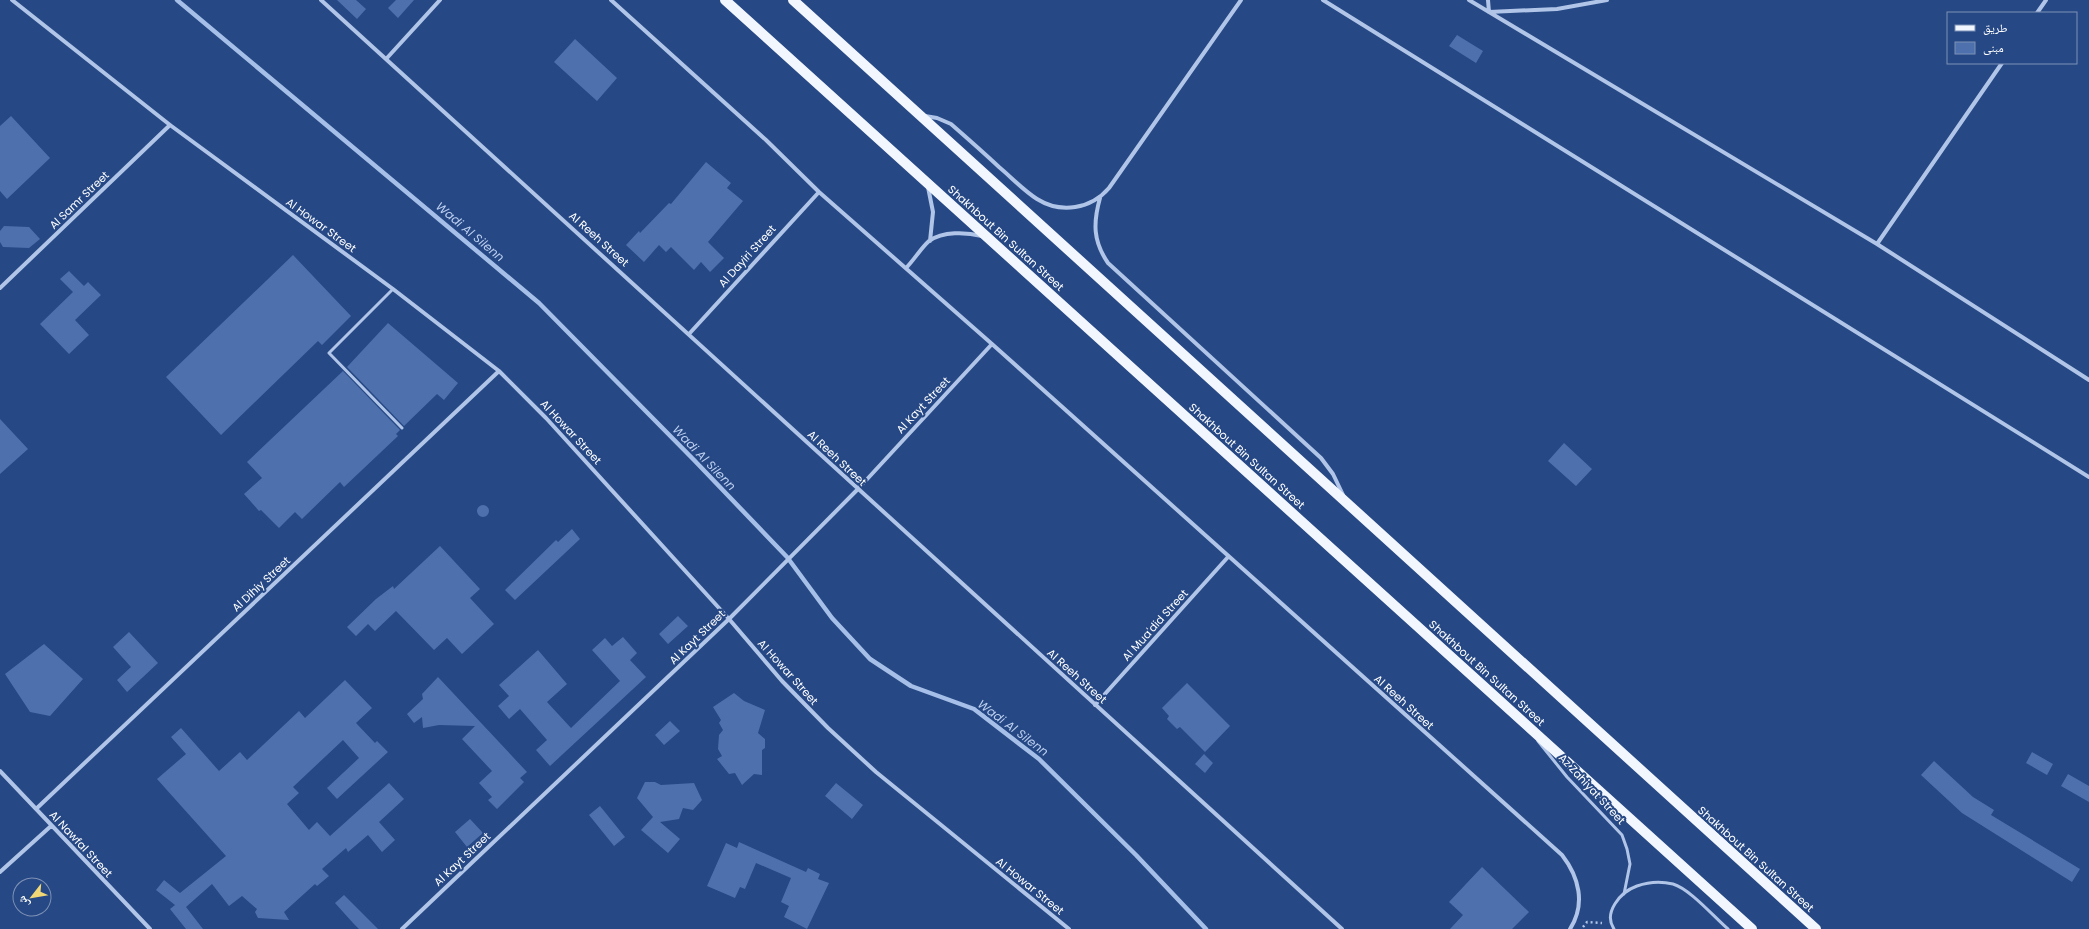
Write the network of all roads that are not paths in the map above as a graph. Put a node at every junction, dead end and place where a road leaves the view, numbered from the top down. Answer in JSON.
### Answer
{"nodes":[{"id":1,"x":12,"y":0,"type":"edge"},
{"id":2,"x":321,"y":0,"type":"edge"},
{"id":3,"x":440,"y":0,"type":"edge"},
{"id":4,"x":611,"y":0,"type":"edge"},
{"id":5,"x":725,"y":0,"type":"edge"},
{"id":6,"x":793,"y":0,"type":"edge"},
{"id":7,"x":1241,"y":0,"type":"edge"},
{"id":8,"x":1323,"y":0,"type":"edge"},
{"id":9,"x":1469,"y":0,"type":"edge"},
{"id":10,"x":1488,"y":0,"type":"edge"},
{"id":11,"x":1607,"y":0,"type":"edge"},
{"id":12,"x":2046,"y":0,"type":"edge"},
{"id":13,"x":1489,"y":12,"type":"junction"},
{"id":14,"x":2038,"y":12,"type":"edge"},
{"id":15,"x":387,"y":58,"type":"junction"},
{"id":16,"x":2001,"y":64,"type":"edge"},
{"id":17,"x":922,"y":116,"type":"junction"},
{"id":18,"x":170,"y":125,"type":"junction"},
{"id":19,"x":927,"y":183,"type":"junction"},
{"id":20,"x":818,"y":192,"type":"junction"},
{"id":21,"x":1101,"y":198,"type":"junction"},
{"id":22,"x":987,"y":237,"type":"junction"},
{"id":23,"x":930,"y":241,"type":"junction"},
{"id":24,"x":1877,"y":244,"type":"junction"},
{"id":25,"x":906,"y":268,"type":"junction"},
{"id":26,"x":0,"y":280,"type":"edge"},
{"id":27,"x":4,"y":284,"type":"junction"},
{"id":28,"x":0,"y":288,"type":"edge"},
{"id":29,"x":393,"y":290,"type":"junction"},
{"id":30,"x":689,"y":334,"type":"junction"},
{"id":31,"x":992,"y":344,"type":"junction"},
{"id":32,"x":499,"y":372,"type":"junction"},
{"id":33,"x":2089,"y":380,"type":"edge"},
{"id":34,"x":402,"y":428,"type":"dead end"},
{"id":35,"x":2089,"y":477,"type":"edge"},
{"id":36,"x":858,"y":489,"type":"junction"},
{"id":37,"x":1345,"y":500,"type":"junction"},
{"id":38,"x":1228,"y":557,"type":"junction"},
{"id":39,"x":729,"y":619,"type":"junction"},
{"id":40,"x":1095,"y":705,"type":"junction"},
{"id":41,"x":1527,"y":725,"type":"junction"},
{"id":42,"x":0,"y":771,"type":"edge"},
{"id":43,"x":36,"y":809,"type":"junction"},
{"id":44,"x":51,"y":826,"type":"junction"},
{"id":45,"x":0,"y":872,"type":"edge"},
{"id":46,"x":1624,"y":894,"type":"junction"},
{"id":47,"x":150,"y":929,"type":"edge"},
{"id":48,"x":402,"y":929,"type":"edge"},
{"id":49,"x":1068,"y":929,"type":"edge"},
{"id":50,"x":1342,"y":929,"type":"edge"},
{"id":51,"x":1570,"y":929,"type":"edge"},
{"id":52,"x":1614,"y":929,"type":"edge"},
{"id":53,"x":1728,"y":929,"type":"edge"},
{"id":54,"x":1752,"y":929,"type":"edge"},
{"id":55,"x":1816,"y":929,"type":"edge"}],
"edges":[{"from":1,"to":18,"type":"street","name":"Al Howar Street"},
{"from":2,"to":15,"type":"street","name":"Al Reeh Street"},
{"from":3,"to":15,"type":"street"},
{"from":4,"to":20,"type":"street","name":"Al Reeh Street"},
{"from":5,"to":19,"type":"main road","name":"Shakhbout Bin Sultan Street"},
{"from":6,"to":17,"type":"main road","name":"Shakhbout Bin Sultan Street"},
{"from":7,"to":21,"type":"street"},
{"from":8,"to":35,"type":"street"},
{"from":9,"to":13,"type":"street"},
{"from":10,"to":13,"type":"street"},
{"from":11,"to":13,"type":"street"},
{"from":12,"to":14,"type":"street"},
{"from":13,"to":24,"type":"street"},
{"from":15,"to":30,"type":"street","name":"Al Reeh Street"},
{"from":16,"to":24,"type":"street"},
{"from":17,"to":21,"type":"street"},
{"from":17,"to":37,"type":"main road","name":"Shakhbout Bin Sultan Street"},
{"from":18,"to":27,"type":"street","name":"Al Samr Street"},
{"from":18,"to":29,"type":"street","name":"Al Howar Street"},
{"from":19,"to":22,"type":"main road","name":"Shakhbout Bin Sultan Street"},
{"from":19,"to":23,"type":"street"},
{"from":20,"to":25,"type":"street","name":"Al Reeh Street"},
{"from":20,"to":30,"type":"street","name":"Al Dayiri Street"},
{"from":21,"to":37,"type":"street"},
{"from":22,"to":23,"type":"street"},
{"from":22,"to":41,"type":"main road","name":"Shakhbout Bin Sultan Street"},
{"from":23,"to":25,"type":"street"},
{"from":24,"to":33,"type":"street"},
{"from":25,"to":31,"type":"street","name":"Al Reeh Street"},
{"from":26,"to":27,"type":"street"},
{"from":27,"to":28,"type":"street","name":"Al Samr Street"},
{"from":29,"to":32,"type":"street","name":"Al Howar Street"},
{"from":29,"to":34,"type":"lane"},
{"from":30,"to":36,"type":"street","name":"Al Reeh Street"},
{"from":31,"to":36,"type":"street","name":"Al Kayt Street"},
{"from":31,"to":38,"type":"street","name":"Al Reeh Street"},
{"from":32,"to":39,"type":"street","name":"Al Howar Street"},
{"from":32,"to":43,"type":"street","name":"Al Dihiy Street"},
{"from":36,"to":39,"type":"street","name":"Al Kayt Street"},
{"from":36,"to":40,"type":"street","name":"Al Reeh Street"},
{"from":37,"to":55,"type":"main road","name":"Shakhbout Bin Sultan Street"},
{"from":38,"to":40,"type":"street","name":"Al Mua'did Street"},
{"from":38,"to":51,"type":"street","name":"Al Reeh Street"},
{"from":39,"to":48,"type":"street","name":"Al Kayt Street"},
{"from":39,"to":49,"type":"street","name":"Al Howar Street"},
{"from":40,"to":50,"type":"street","name":"Al Reeh Street"},
{"from":41,"to":46,"type":"lane","name":"Az Zahiyat Street"},
{"from":41,"to":54,"type":"main road","name":"Shakhbout Bin Sultan Street"},
{"from":42,"to":43,"type":"street","name":"Al Nawfal Street"},
{"from":43,"to":44,"type":"street","name":"Al Nawfal Street"},
{"from":44,"to":45,"type":"street"},
{"from":44,"to":47,"type":"street","name":"Al Nawfal Street"},
{"from":46,"to":52,"type":"lane","name":"Az Zahiyat Street"},
{"from":46,"to":53,"type":"lane","name":"Az Zahiyat Street"}]}
